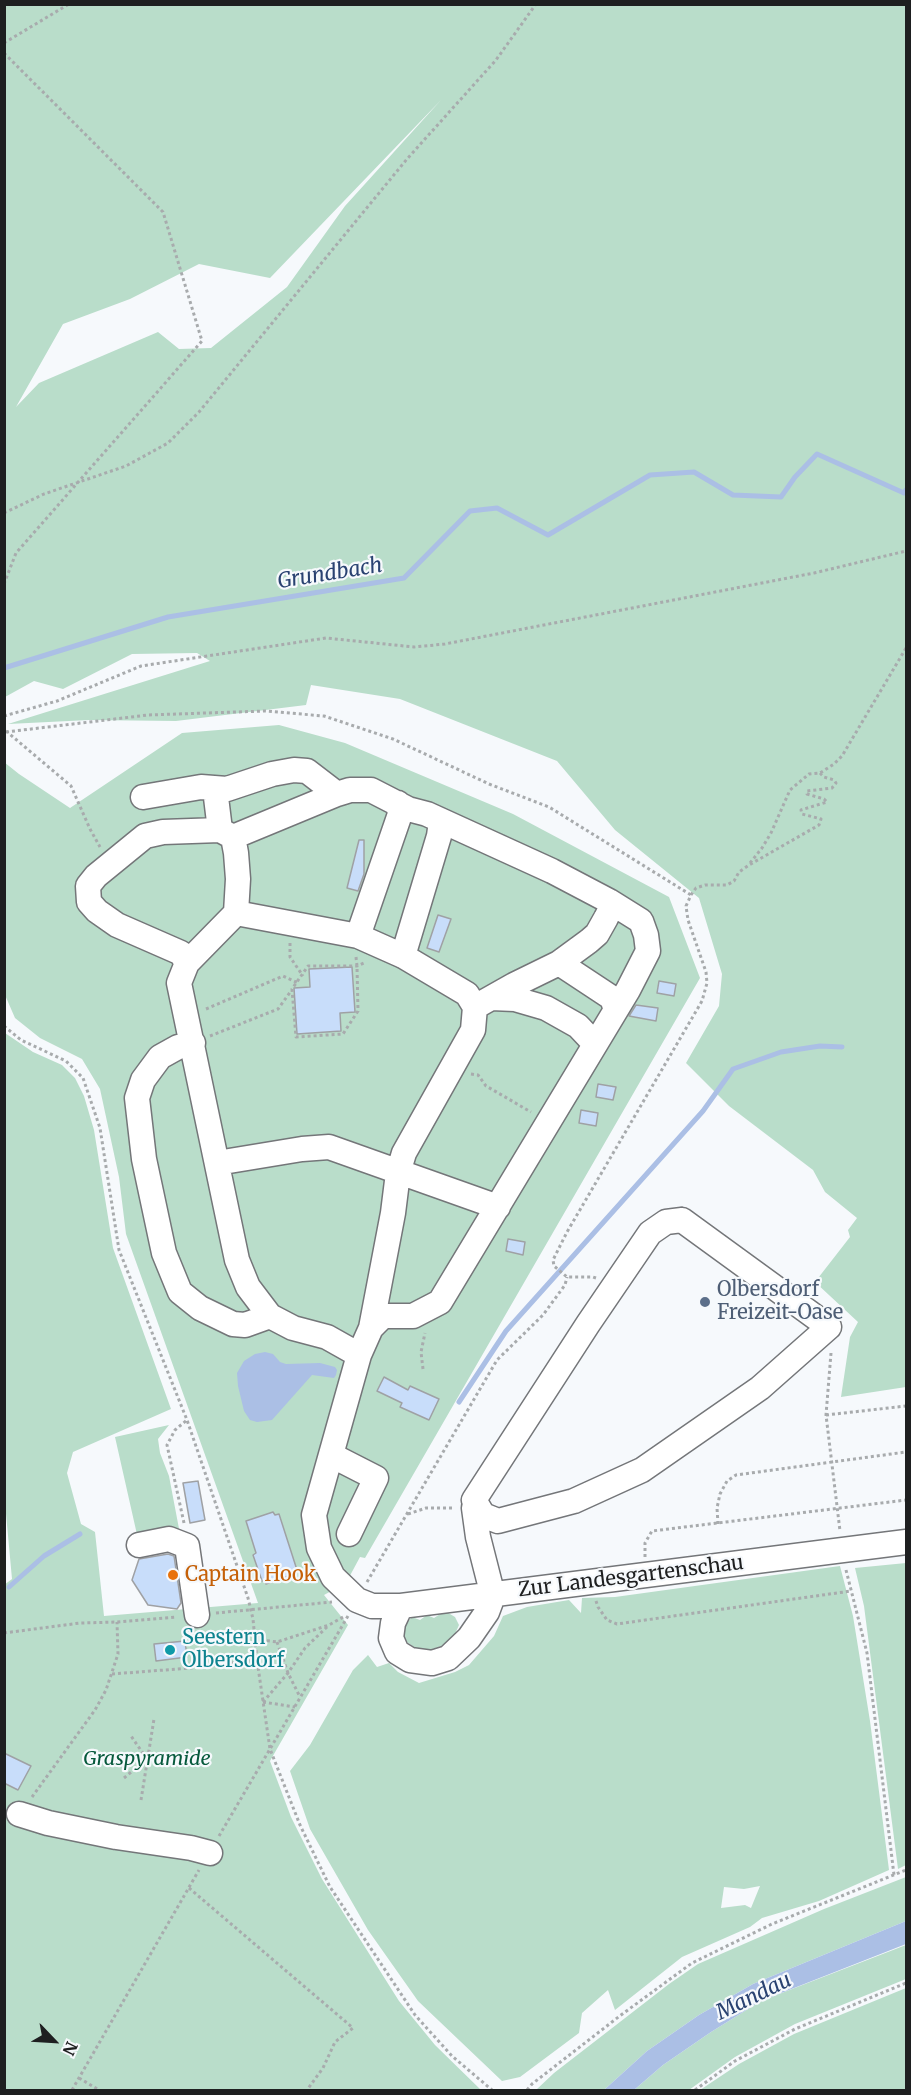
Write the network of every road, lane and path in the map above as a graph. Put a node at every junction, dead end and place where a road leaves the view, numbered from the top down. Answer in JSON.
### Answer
{"nodes":[{"id":1,"x":69,"y":4,"type":"edge"},
{"id":2,"x":536,"y":4,"type":"edge"},
{"id":3,"x":4,"y":43,"type":"edge"},
{"id":4,"x":4,"y":53,"type":"edge"},
{"id":5,"x":80,"y":481,"type":"junction"},
{"id":6,"x":4,"y":513,"type":"edge"},
{"id":7,"x":906,"y":551,"type":"edge"},
{"id":8,"x":4,"y":584,"type":"edge"},
{"id":9,"x":906,"y":648,"type":"edge"},
{"id":10,"x":4,"y":716,"type":"edge"},
{"id":11,"x":5,"y":731,"type":"edge"},
{"id":12,"x":820,"y":773,"type":"junction"},
{"id":13,"x":215,"y":789,"type":"junction"},
{"id":14,"x":337,"y":794,"type":"junction"},
{"id":15,"x":143,"y":797,"type":"dead end"},
{"id":16,"x":398,"y":803,"type":"junction"},
{"id":17,"x":441,"y":821,"type":"junction"},
{"id":18,"x":226,"y":834,"type":"junction"},
{"id":19,"x":110,"y":864,"type":"junction"},
{"id":20,"x":749,"y":865,"type":"junction"},
{"id":21,"x":691,"y":895,"type":"junction"},
{"id":22,"x":609,"y":901,"type":"junction"},
{"id":23,"x":236,"y":913,"type":"junction"},
{"id":24,"x":287,"y":923,"type":"junction"},
{"id":25,"x":358,"y":936,"type":"junction"},
{"id":26,"x":403,"y":956,"type":"junction"},
{"id":27,"x":187,"y":963,"type":"junction"},
{"id":28,"x":559,"y":963,"type":"junction"},
{"id":29,"x":357,"y":966,"type":"junction"},
{"id":30,"x":303,"y":976,"type":"junction"},
{"id":31,"x":298,"y":983,"type":"junction"},
{"id":32,"x":292,"y":989,"type":"junction"},
{"id":33,"x":483,"y":1002,"type":"junction"},
{"id":34,"x":616,"y":1010,"type":"junction"},
{"id":35,"x":187,"y":1017,"type":"junction"},
{"id":36,"x":4,"y":1026,"type":"edge"},
{"id":37,"x":193,"y":1043,"type":"junction"},
{"id":38,"x":595,"y":1044,"type":"junction"},
{"id":39,"x":452,"y":1069,"type":"junction"},
{"id":40,"x":549,"y":1121,"type":"junction"},
{"id":41,"x":217,"y":1163,"type":"junction"},
{"id":42,"x":398,"y":1173,"type":"junction"},
{"id":43,"x":498,"y":1207,"type":"junction"},
{"id":44,"x":567,"y":1277,"type":"junction"},
{"id":45,"x":614,"y":1287,"type":"junction"},
{"id":46,"x":426,"y":1310,"type":"junction"},
{"id":47,"x":270,"y":1316,"type":"junction"},
{"id":48,"x":829,"y":1327,"type":"junction"},
{"id":49,"x":371,"y":1328,"type":"junction"},
{"id":50,"x":359,"y":1355,"type":"junction"},
{"id":51,"x":423,"y":1369,"type":"dead end"},
{"id":52,"x":906,"y":1406,"type":"edge"},
{"id":53,"x":826,"y":1415,"type":"junction"},
{"id":54,"x":187,"y":1420,"type":"junction"},
{"id":55,"x":906,"y":1452,"type":"edge"},
{"id":56,"x":330,"y":1455,"type":"junction"},
{"id":57,"x":832,"y":1463,"type":"junction"},
{"id":58,"x":906,"y":1500,"type":"edge"},
{"id":59,"x":837,"y":1507,"type":"junction"},
{"id":60,"x":474,"y":1508,"type":"joint"},
{"id":61,"x":406,"y":1515,"type":"junction"},
{"id":62,"x":498,"y":1521,"type":"junction"},
{"id":63,"x":718,"y":1524,"type":"junction"},
{"id":64,"x":349,"y":1534,"type":"dead end"},
{"id":65,"x":906,"y":1542,"type":"edge"},
{"id":66,"x":139,"y":1545,"type":"dead end"},
{"id":67,"x":187,"y":1546,"type":"junction"},
{"id":68,"x":842,"y":1550,"type":"junction"},
{"id":69,"x":645,"y":1559,"type":"dead end"},
{"id":70,"x":485,"y":1565,"type":"junction"},
{"id":71,"x":590,"y":1582,"type":"junction"},
{"id":72,"x":851,"y":1591,"type":"junction"},
{"id":73,"x":493,"y":1596,"type":"junction"},
{"id":74,"x":401,"y":1606,"type":"junction"},
{"id":75,"x":353,"y":1607,"type":"junction"},
{"id":76,"x":251,"y":1610,"type":"junction"},
{"id":77,"x":196,"y":1615,"type":"dead end"},
{"id":78,"x":329,"y":1625,"type":"junction"},
{"id":79,"x":4,"y":1633,"type":"edge"},
{"id":80,"x":255,"y":1639,"type":"junction"},
{"id":81,"x":277,"y":1642,"type":"junction"},
{"id":82,"x":256,"y":1660,"type":"junction"},
{"id":83,"x":288,"y":1673,"type":"junction"},
{"id":84,"x":112,"y":1674,"type":"junction"},
{"id":85,"x":300,"y":1697,"type":"junction"},
{"id":86,"x":263,"y":1702,"type":"junction"},
{"id":87,"x":295,"y":1707,"type":"junction"},
{"id":88,"x":154,"y":1719,"type":"dead end"},
{"id":89,"x":131,"y":1736,"type":"dead end"},
{"id":90,"x":270,"y":1749,"type":"junction"},
{"id":91,"x":107,"y":1755,"type":"dead end"},
{"id":92,"x":147,"y":1759,"type":"junction"},
{"id":93,"x":188,"y":1764,"type":"dead end"},
{"id":94,"x":124,"y":1778,"type":"dead end"},
{"id":95,"x":141,"y":1800,"type":"dead end"},
{"id":96,"x":20,"y":1814,"type":"joint"},
{"id":97,"x":210,"y":1853,"type":"junction"},
{"id":98,"x":906,"y":1870,"type":"edge"},
{"id":99,"x":894,"y":1875,"type":"junction"},
{"id":100,"x":189,"y":1888,"type":"junction"},
{"id":101,"x":906,"y":1983,"type":"edge"},
{"id":102,"x":79,"y":2078,"type":"junction"},
{"id":103,"x":72,"y":2091,"type":"edge"},
{"id":104,"x":99,"y":2091,"type":"edge"},
{"id":105,"x":307,"y":2091,"type":"edge"},
{"id":106,"x":492,"y":2091,"type":"edge"},
{"id":107,"x":527,"y":2091,"type":"edge"},
{"id":108,"x":695,"y":2091,"type":"edge"}],
"edges":[{"from":1,"to":3,"type":"path"},
{"from":2,"to":5,"type":"path"},
{"from":4,"to":5,"type":"path"},
{"from":5,"to":6,"type":"path"},
{"from":5,"to":8,"type":"path"},
{"from":7,"to":10,"type":"path"},
{"from":9,"to":12,"type":"path"},
{"from":11,"to":19,"type":"path"},
{"from":11,"to":21,"type":"path"},
{"from":12,"to":20,"type":"path"},
{"from":12,"to":20,"type":"path"},
{"from":13,"to":14,"type":"street"},
{"from":13,"to":15,"type":"street"},
{"from":13,"to":18,"type":"street"},
{"from":14,"to":16,"type":"street"},
{"from":14,"to":18,"type":"street"},
{"from":16,"to":17,"type":"street"},
{"from":16,"to":25,"type":"street"},
{"from":17,"to":22,"type":"street"},
{"from":17,"to":26,"type":"street"},
{"from":18,"to":19,"type":"street"},
{"from":18,"to":23,"type":"street"},
{"from":19,"to":27,"type":"street"},
{"from":20,"to":21,"type":"path"},
{"from":21,"to":44,"type":"path"},
{"from":22,"to":28,"type":"street"},
{"from":22,"to":34,"type":"street"},
{"from":23,"to":24,"type":"street"},
{"from":23,"to":27,"type":"street"},
{"from":24,"to":25,"type":"street"},
{"from":24,"to":30,"type":"path"},
{"from":25,"to":26,"type":"street"},
{"from":25,"to":29,"type":"path"},
{"from":26,"to":33,"type":"street"},
{"from":27,"to":35,"type":"street"},
{"from":28,"to":33,"type":"street"},
{"from":28,"to":34,"type":"street"},
{"from":29,"to":30,"type":"path"},
{"from":29,"to":32,"type":"path"},
{"from":30,"to":31,"type":"path"},
{"from":31,"to":32,"type":"path"},
{"from":31,"to":35,"type":"path"},
{"from":32,"to":37,"type":"path"},
{"from":33,"to":38,"type":"street"},
{"from":33,"to":39,"type":"street"},
{"from":34,"to":38,"type":"street"},
{"from":35,"to":37,"type":"street"},
{"from":36,"to":54,"type":"path"},
{"from":37,"to":41,"type":"street"},
{"from":37,"to":47,"type":"street"},
{"from":38,"to":40,"type":"street"},
{"from":39,"to":40,"type":"path"},
{"from":39,"to":42,"type":"street"},
{"from":40,"to":43,"type":"street"},
{"from":41,"to":42,"type":"street"},
{"from":41,"to":47,"type":"street"},
{"from":42,"to":43,"type":"street"},
{"from":42,"to":49,"type":"street"},
{"from":43,"to":46,"type":"street"},
{"from":44,"to":45,"type":"path"},
{"from":44,"to":61,"type":"path"},
{"from":45,"to":48,"type":"street"},
{"from":45,"to":62,"type":"street"},
{"from":46,"to":49,"type":"street"},
{"from":46,"to":51,"type":"path"},
{"from":47,"to":50,"type":"street"},
{"from":48,"to":53,"type":"path"},
{"from":48,"to":62,"type":"street"},
{"from":49,"to":50,"type":"street"},
{"from":50,"to":56,"type":"street"},
{"from":52,"to":53,"type":"path"},
{"from":53,"to":57,"type":"path"},
{"from":54,"to":67,"type":"path"},
{"from":54,"to":76,"type":"path"},
{"from":55,"to":57,"type":"path"},
{"from":56,"to":64,"type":"street"},
{"from":56,"to":75,"type":"street"},
{"from":57,"to":59,"type":"path"},
{"from":57,"to":63,"type":"path"},
{"from":58,"to":59,"type":"path"},
{"from":59,"to":63,"type":"path"},
{"from":59,"to":68,"type":"path"},
{"from":60,"to":61,"type":"path"},
{"from":60,"to":70,"type":"street"},
{"from":61,"to":75,"type":"path"},
{"from":62,"to":70,"type":"street"},
{"from":63,"to":69,"type":"path"},
{"from":65,"to":68,"type":"street","name":"Zur Landesgartenschau"},
{"from":66,"to":67,"type":"street"},
{"from":67,"to":77,"type":"street"},
{"from":68,"to":71,"type":"street","name":"Zur Landesgartenschau"},
{"from":68,"to":72,"type":"path"},
{"from":70,"to":73,"type":"street"},
{"from":71,"to":72,"type":"path"},
{"from":71,"to":73,"type":"street","name":"Zur Landesgartenschau"},
{"from":72,"to":99,"type":"path"},
{"from":73,"to":74,"type":"street","name":"Zur Landesgartenschau"},
{"from":73,"to":74,"type":"street"},
{"from":74,"to":75,"type":"street","name":"Zur Landesgartenschau"},
{"from":75,"to":76,"type":"path"},
{"from":75,"to":78,"type":"path"},
{"from":75,"to":85,"type":"path"},
{"from":76,"to":80,"type":"path"},
{"from":78,"to":81,"type":"path"},
{"from":78,"to":83,"type":"path"},
{"from":79,"to":84,"type":"path"},
{"from":80,"to":81,"type":"path"},
{"from":80,"to":82,"type":"path"},
{"from":81,"to":83,"type":"path"},
{"from":82,"to":84,"type":"path"},
{"from":82,"to":86,"type":"path"},
{"from":83,"to":85,"type":"path"},
{"from":83,"to":86,"type":"path"},
{"from":84,"to":96,"type":"path"},
{"from":85,"to":87,"type":"path"},
{"from":86,"to":87,"type":"path"},
{"from":86,"to":90,"type":"path"},
{"from":87,"to":90,"type":"path"},
{"from":88,"to":92,"type":"path"},
{"from":89,"to":92,"type":"path"},
{"from":90,"to":97,"type":"path"},
{"from":90,"to":106,"type":"path"},
{"from":91,"to":92,"type":"path"},
{"from":92,"to":93,"type":"path"},
{"from":92,"to":94,"type":"path"},
{"from":92,"to":95,"type":"path"},
{"from":96,"to":97,"type":"street"},
{"from":97,"to":100,"type":"path"},
{"from":98,"to":99,"type":"path"},
{"from":99,"to":107,"type":"path"},
{"from":100,"to":102,"type":"path"},
{"from":100,"to":105,"type":"path"},
{"from":101,"to":108,"type":"path"},
{"from":102,"to":103,"type":"path"},
{"from":102,"to":104,"type":"path"}]}
